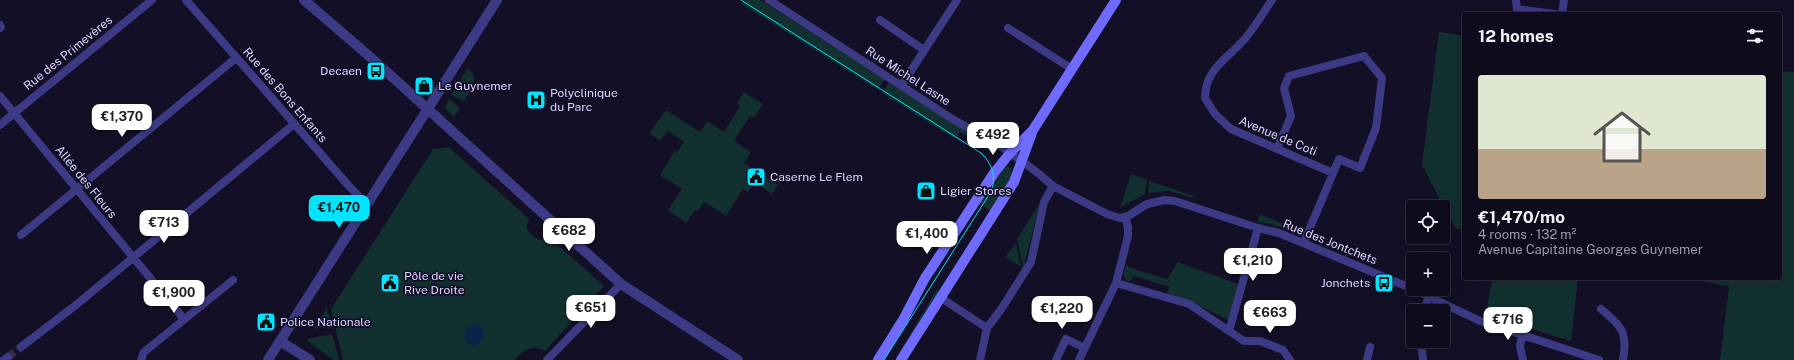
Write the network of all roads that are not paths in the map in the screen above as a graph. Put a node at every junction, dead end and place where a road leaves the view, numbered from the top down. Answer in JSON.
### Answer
{"nodes":[{"id":1,"x":152,"y":0,"type":"edge"},
{"id":2,"x":186,"y":0,"type":"edge"},
{"id":3,"x":304,"y":0,"type":"edge"},
{"id":4,"x":497,"y":0,"type":"edge"},
{"id":5,"x":769,"y":0,"type":"edge"},
{"id":6,"x":957,"y":0,"type":"edge"},
{"id":7,"x":1116,"y":0,"type":"edge"},
{"id":8,"x":1272,"y":0,"type":"edge"},
{"id":9,"x":1516,"y":0,"type":"edge"},
{"id":10,"x":1564,"y":0,"type":"edge"},
{"id":11,"x":1540,"y":12,"type":"edge"},
{"id":12,"x":1562,"y":12,"type":"edge"},
{"id":13,"x":880,"y":20,"type":"dead end"},
{"id":14,"x":1008,"y":28,"type":"dead end"},
{"id":15,"x":924,"y":50,"type":"junction"},
{"id":16,"x":236,"y":58,"type":"junction"},
{"id":17,"x":1072,"y":69,"type":"junction"},
{"id":18,"x":901,"y":86,"type":"junction"},
{"id":19,"x":0,"y":96,"type":"edge"},
{"id":20,"x":428,"y":109,"type":"junction"},
{"id":21,"x":14,"y":113,"type":"junction"},
{"id":22,"x":294,"y":124,"type":"junction"},
{"id":23,"x":0,"y":125,"type":"edge"},
{"id":24,"x":1033,"y":130,"type":"junction"},
{"id":25,"x":1277,"y":149,"type":"junction"},
{"id":26,"x":1010,"y":153,"type":"junction"},
{"id":27,"x":1022,"y":161,"type":"junction"},
{"id":28,"x":1333,"y":173,"type":"junction"},
{"id":29,"x":1052,"y":186,"type":"junction"},
{"id":30,"x":76,"y":189,"type":"junction"},
{"id":31,"x":367,"y":205,"type":"junction"},
{"id":32,"x":1125,"y":217,"type":"junction"},
{"id":33,"x":1258,"y":228,"type":"junction"},
{"id":34,"x":21,"y":234,"type":"dead end"},
{"id":35,"x":1304,"y":242,"type":"junction"},
{"id":36,"x":132,"y":258,"type":"junction"},
{"id":37,"x":233,"y":280,"type":"dead end"},
{"id":38,"x":1116,"y":283,"type":"junction"},
{"id":39,"x":621,"y":284,"type":"junction"},
{"id":40,"x":1428,"y":297,"type":"junction"},
{"id":41,"x":941,"y":298,"type":"junction"},
{"id":42,"x":1426,"y":304,"type":"edge"},
{"id":43,"x":1601,"y":309,"type":"dead end"},
{"id":44,"x":184,"y":319,"type":"junction"},
{"id":45,"x":987,"y":328,"type":"junction"},
{"id":46,"x":1229,"y":331,"type":"junction"},
{"id":47,"x":1522,"y":335,"type":"junction"},
{"id":48,"x":280,"y":341,"type":"junction"},
{"id":49,"x":21,"y":347,"type":"tunnel mouth"},
{"id":50,"x":1370,"y":347,"type":"dead end"},
{"id":51,"x":1086,"y":348,"type":"junction"},
{"id":52,"x":1422,"y":348,"type":"edge"},
{"id":53,"x":140,"y":360,"type":"edge"},
{"id":54,"x":268,"y":360,"type":"edge"},
{"id":55,"x":310,"y":360,"type":"edge"},
{"id":56,"x":547,"y":360,"type":"edge"},
{"id":57,"x":738,"y":360,"type":"edge"},
{"id":58,"x":878,"y":360,"type":"edge"},
{"id":59,"x":901,"y":360,"type":"edge"},
{"id":60,"x":980,"y":360,"type":"edge"},
{"id":61,"x":1056,"y":360,"type":"edge"},
{"id":62,"x":1079,"y":360,"type":"edge"},
{"id":63,"x":1290,"y":360,"type":"edge"},
{"id":64,"x":1367,"y":360,"type":"edge"},
{"id":65,"x":1423,"y":360,"type":"edge"},
{"id":66,"x":1523,"y":360,"type":"edge"},
{"id":67,"x":1599,"y":360,"type":"edge"},
{"id":68,"x":1623,"y":360,"type":"edge"}],
"edges":[{"from":1,"to":21,"type":"street","name":"Rue des Primevères"},
{"from":2,"to":16,"type":"street","name":"Rue des Bons Enfants"},
{"from":3,"to":20,"type":"street"},
{"from":4,"to":20,"type":"street"},
{"from":5,"to":18,"type":"street","name":"Rue Michel Lasne"},
{"from":6,"to":15,"type":"street"},
{"from":7,"to":17,"type":"main road"},
{"from":8,"to":25,"type":"street","name":"Avenue de Coti"},
{"from":9,"to":11,"type":"street"},
{"from":10,"to":12,"type":"street"},
{"from":13,"to":15,"type":"street"},
{"from":14,"to":17,"type":"street"},
{"from":15,"to":18,"type":"street"},
{"from":16,"to":22,"type":"street","name":"Rue des Bons Enfants"},
{"from":16,"to":30,"type":"street"},
{"from":17,"to":24,"type":"main road"},
{"from":18,"to":26,"type":"street","name":"Rue Michel Lasne"},
{"from":19,"to":21,"type":"street","name":"Allée des Fleurs"},
{"from":20,"to":31,"type":"street"},
{"from":20,"to":39,"type":"street"},
{"from":21,"to":23,"type":"street","name":"Rue des Primevères"},
{"from":21,"to":30,"type":"street","name":"Allée des Fleurs"},
{"from":22,"to":31,"type":"street","name":"Rue des Bons Enfants"},
{"from":22,"to":36,"type":"street"},
{"from":24,"to":26,"type":"main road"},
{"from":24,"to":27,"type":"main road"},
{"from":25,"to":28,"type":"street","name":"Avenue de Coti"},
{"from":25,"to":28,"type":"street"},
{"from":26,"to":27,"type":"street","name":"Rue Michel Lasne"},
{"from":26,"to":58,"type":"main road"},
{"from":27,"to":29,"type":"street","name":"Rue Michel Lasne"},
{"from":27,"to":41,"type":"main road"},
{"from":28,"to":35,"type":"street"},
{"from":29,"to":32,"type":"street"},
{"from":29,"to":45,"type":"street"},
{"from":30,"to":34,"type":"street"},
{"from":30,"to":36,"type":"street","name":"Allée des Fleurs"},
{"from":31,"to":48,"type":"street"},
{"from":32,"to":33,"type":"street","name":"Rue des Jontchets"},
{"from":32,"to":38,"type":"street"},
{"from":33,"to":35,"type":"street","name":"Rue des Jontchets"},
{"from":33,"to":46,"type":"street"},
{"from":35,"to":40,"type":"street","name":"Rue des Jontchets"},
{"from":36,"to":44,"type":"street","name":"Allée des Fleurs"},
{"from":36,"to":49,"type":"street"},
{"from":37,"to":44,"type":"street"},
{"from":38,"to":46,"type":"street"},
{"from":38,"to":51,"type":"street"},
{"from":39,"to":56,"type":"street"},
{"from":39,"to":57,"type":"street"},
{"from":40,"to":42,"type":"street"},
{"from":40,"to":47,"type":"street","name":"Rue des Jontchets"},
{"from":41,"to":45,"type":"street"},
{"from":41,"to":59,"type":"main road"},
{"from":43,"to":68,"type":"street"},
{"from":44,"to":53,"type":"street"},
{"from":45,"to":60,"type":"street"},
{"from":46,"to":63,"type":"street"},
{"from":47,"to":66,"type":"street"},
{"from":47,"to":67,"type":"street","name":"Rue des Jontchets"},
{"from":48,"to":54,"type":"street"},
{"from":48,"to":55,"type":"street"},
{"from":50,"to":64,"type":"street"},
{"from":51,"to":61,"type":"street"},
{"from":51,"to":62,"type":"street"},
{"from":52,"to":65,"type":"street"}]}
